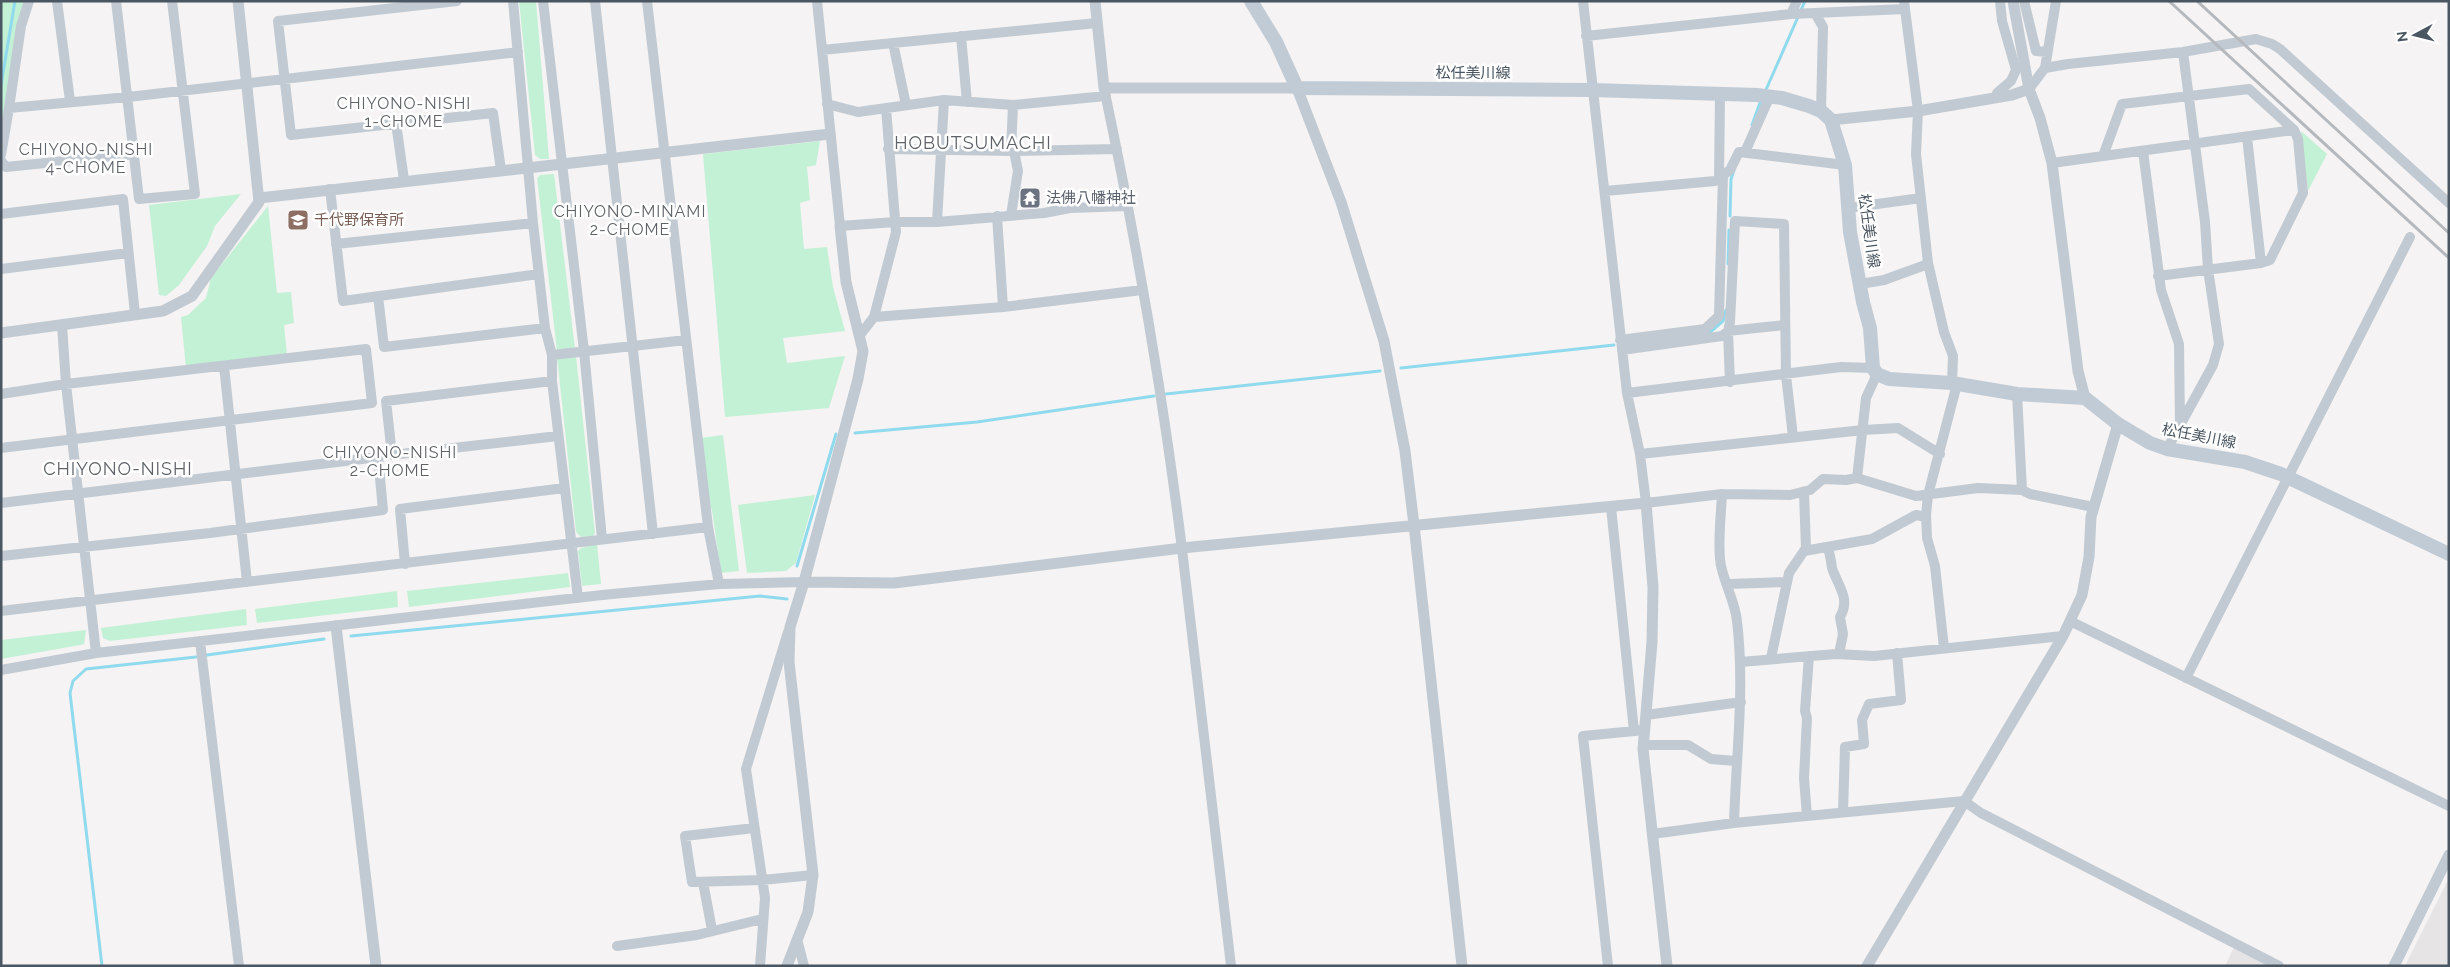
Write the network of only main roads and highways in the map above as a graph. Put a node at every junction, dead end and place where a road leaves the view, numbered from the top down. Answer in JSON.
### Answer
{"nodes":[{"id":1,"x":1251,"y":1,"type":"edge"},
{"id":2,"x":2449,"y":554,"type":"edge"}],
"edges":[{"from":1,"to":2,"type":"main road","name":"松任美川線"}]}
